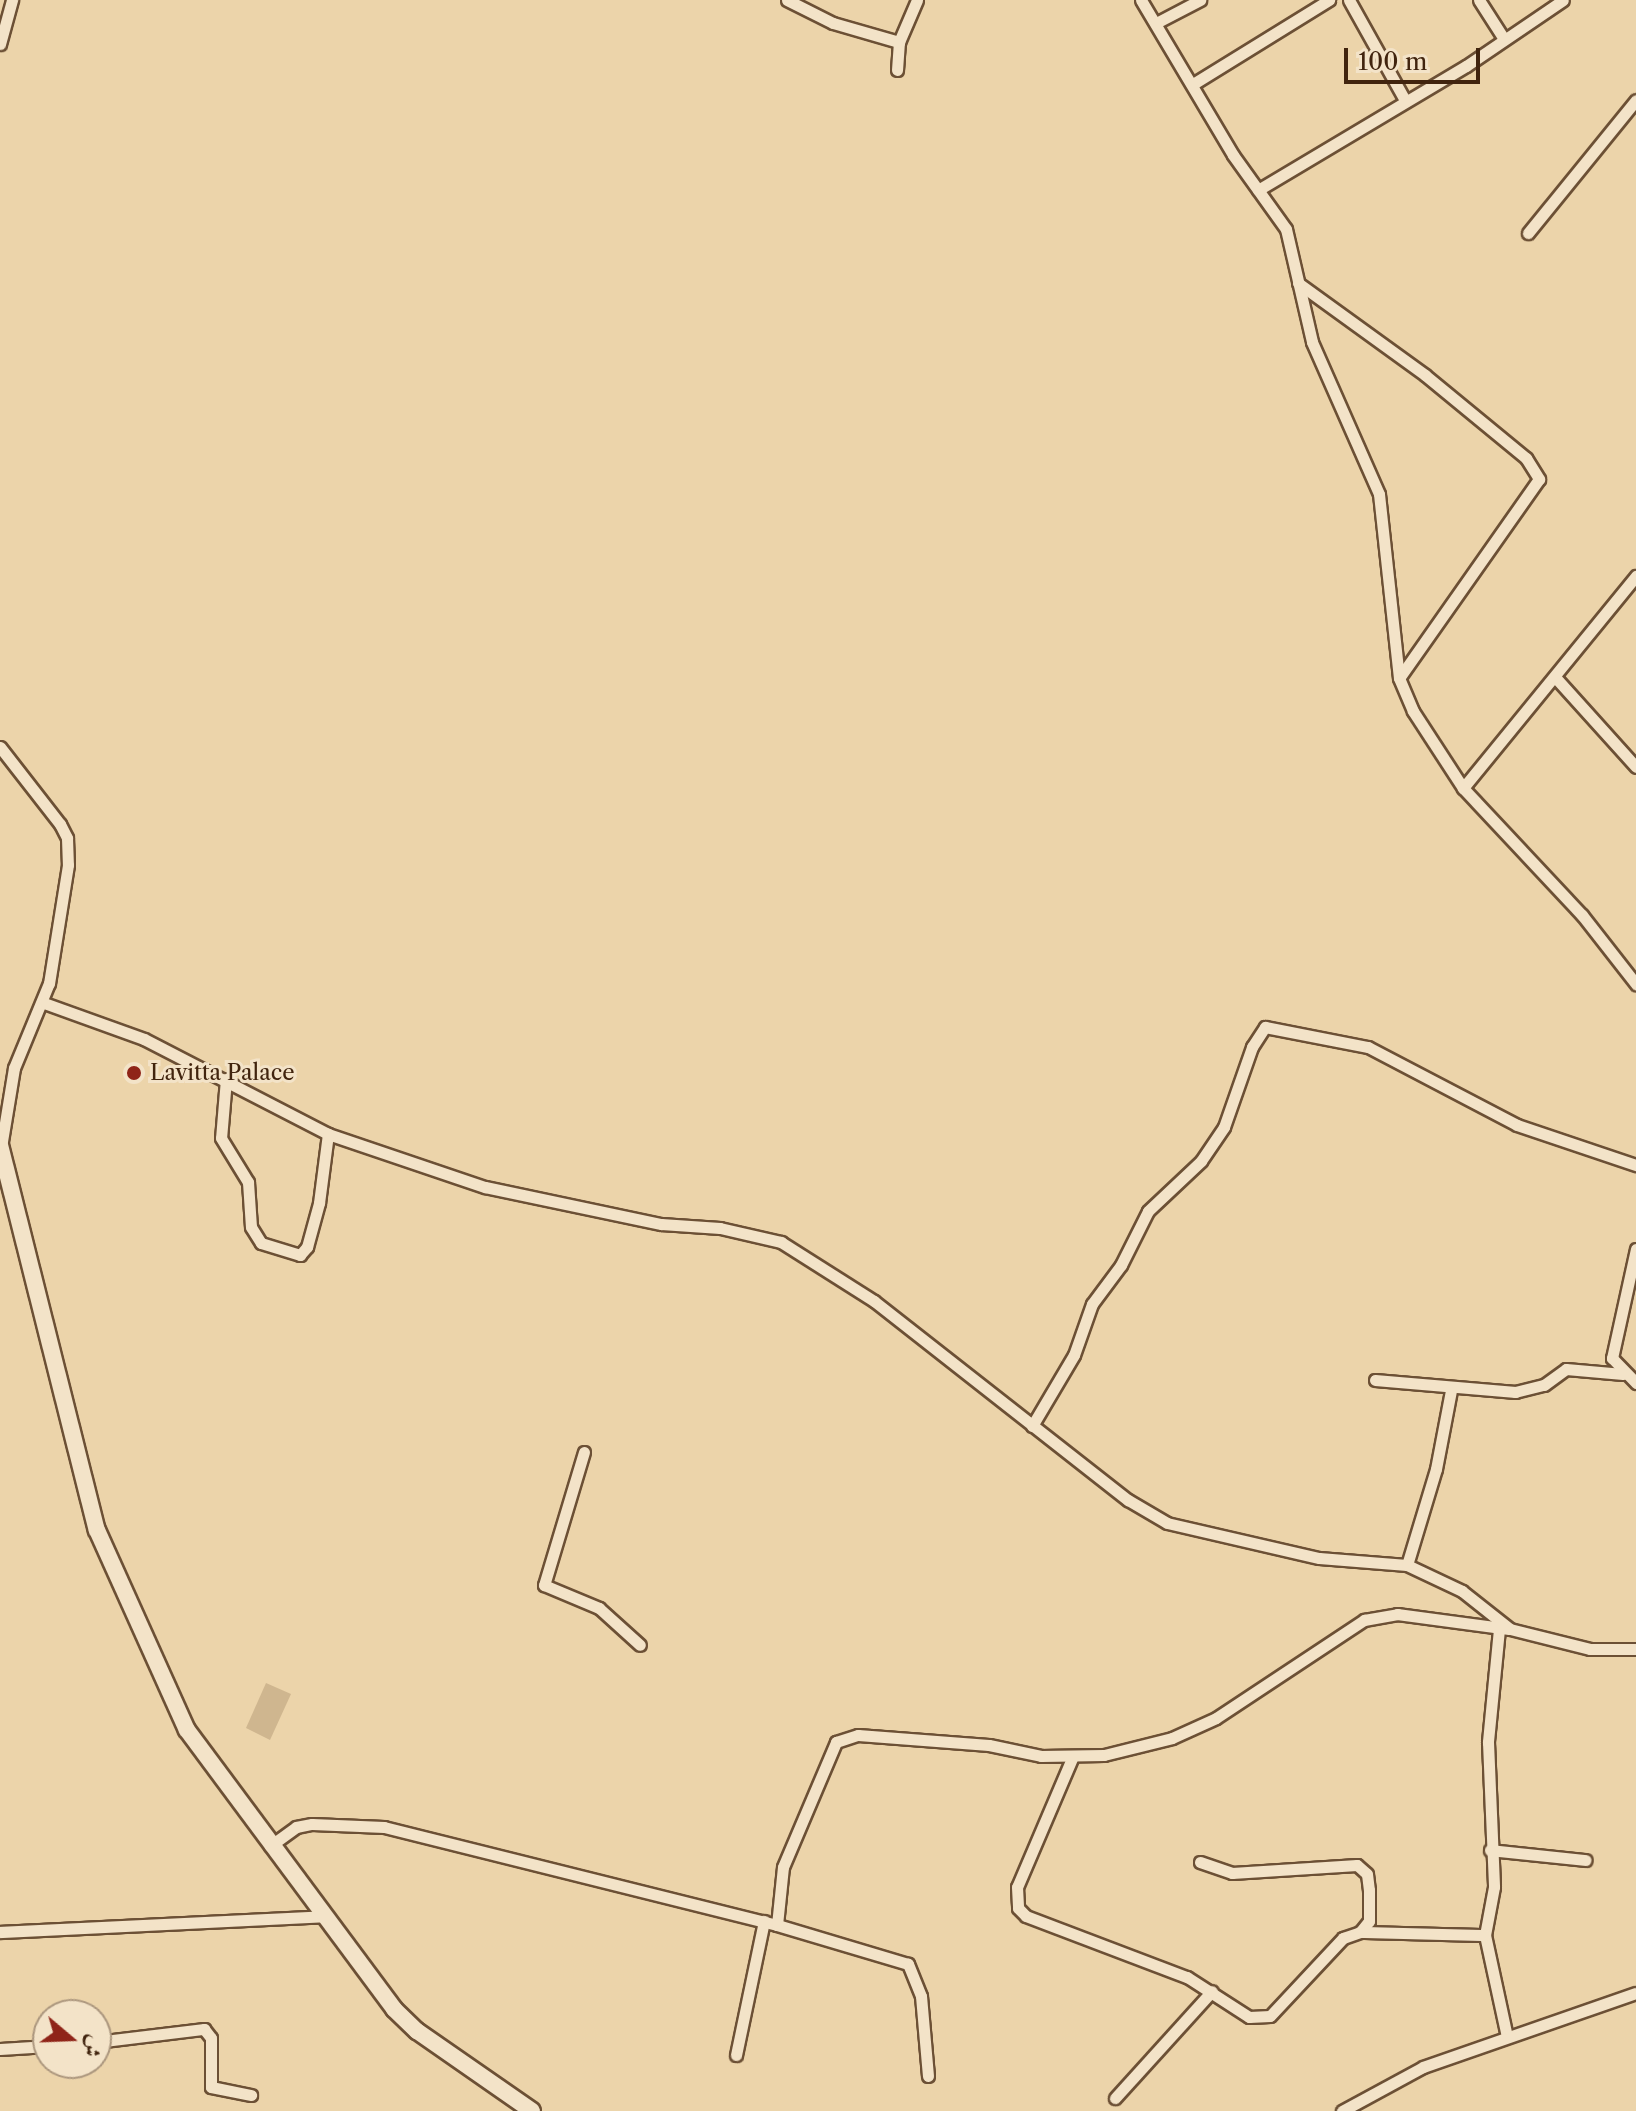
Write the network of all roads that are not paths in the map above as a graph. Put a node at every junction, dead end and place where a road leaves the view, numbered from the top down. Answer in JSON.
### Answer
{"nodes":[{"id":1,"x":12,"y":0,"type":"edge"},
{"id":2,"x":787,"y":0,"type":"edge"},
{"id":3,"x":917,"y":0,"type":"edge"},
{"id":4,"x":1141,"y":0,"type":"edge"},
{"id":5,"x":1200,"y":0,"type":"edge"},
{"id":6,"x":1329,"y":0,"type":"edge"},
{"id":7,"x":1349,"y":0,"type":"edge"},
{"id":8,"x":1479,"y":0,"type":"edge"},
{"id":9,"x":1563,"y":0,"type":"edge"},
{"id":10,"x":1156,"y":23,"type":"junction"},
{"id":11,"x":1504,"y":39,"type":"junction"},
{"id":12,"x":899,"y":42,"type":"junction"},
{"id":13,"x":0,"y":44,"type":"edge"},
{"id":14,"x":897,"y":70,"type":"dead end"},
{"id":15,"x":1193,"y":84,"type":"junction"},
{"id":16,"x":1405,"y":100,"type":"junction"},
{"id":17,"x":1636,"y":100,"type":"edge"},
{"id":18,"x":1258,"y":190,"type":"junction"},
{"id":19,"x":1528,"y":233,"type":"dead end"},
{"id":20,"x":1298,"y":283,"type":"junction"},
{"id":21,"x":1636,"y":576,"type":"edge"},
{"id":22,"x":1555,"y":677,"type":"junction"},
{"id":23,"x":1399,"y":678,"type":"junction"},
{"id":24,"x":0,"y":747,"type":"edge"},
{"id":25,"x":1636,"y":767,"type":"edge"},
{"id":26,"x":1463,"y":788,"type":"junction"},
{"id":27,"x":1636,"y":984,"type":"edge"},
{"id":28,"x":44,"y":1003,"type":"junction"},
{"id":29,"x":226,"y":1079,"type":"junction"},
{"id":30,"x":328,"y":1134,"type":"junction"},
{"id":31,"x":0,"y":1146,"type":"edge"},
{"id":32,"x":1636,"y":1165,"type":"edge"},
{"id":33,"x":1636,"y":1249,"type":"edge"},
{"id":34,"x":1623,"y":1374,"type":"junction"},
{"id":35,"x":1375,"y":1380,"type":"dead end"},
{"id":36,"x":1636,"y":1383,"type":"edge"},
{"id":37,"x":1451,"y":1390,"type":"junction"},
{"id":38,"x":1032,"y":1426,"type":"junction"},
{"id":39,"x":584,"y":1452,"type":"dead end"},
{"id":40,"x":1407,"y":1565,"type":"junction"},
{"id":41,"x":1504,"y":1629,"type":"junction"},
{"id":42,"x":640,"y":1645,"type":"dead end"},
{"id":43,"x":1636,"y":1649,"type":"edge"},
{"id":44,"x":1073,"y":1756,"type":"junction"},
{"id":45,"x":270,"y":1846,"type":"junction"},
{"id":46,"x":1490,"y":1850,"type":"junction"},
{"id":47,"x":1585,"y":1860,"type":"dead end"},
{"id":48,"x":1200,"y":1862,"type":"dead end"},
{"id":49,"x":324,"y":1916,"type":"junction"},
{"id":50,"x":770,"y":1923,"type":"junction"},
{"id":51,"x":0,"y":1932,"type":"edge"},
{"id":52,"x":1360,"y":1932,"type":"junction"},
{"id":53,"x":1485,"y":1935,"type":"junction"},
{"id":54,"x":1212,"y":1991,"type":"junction"},
{"id":55,"x":1636,"y":1993,"type":"edge"},
{"id":56,"x":1507,"y":2037,"type":"junction"},
{"id":57,"x":112,"y":2040,"type":"edge"},
{"id":58,"x":32,"y":2047,"type":"edge"},
{"id":59,"x":0,"y":2049,"type":"edge"},
{"id":60,"x":736,"y":2055,"type":"dead end"},
{"id":61,"x":928,"y":2076,"type":"dead end"},
{"id":62,"x":251,"y":2095,"type":"dead end"},
{"id":63,"x":1115,"y":2098,"type":"dead end"},
{"id":64,"x":532,"y":2111,"type":"edge"},
{"id":65,"x":1342,"y":2111,"type":"edge"}],
"edges":[{"from":1,"to":13,"type":"street"},
{"from":2,"to":12,"type":"street"},
{"from":3,"to":12,"type":"street"},
{"from":4,"to":10,"type":"street"},
{"from":5,"to":10,"type":"street"},
{"from":6,"to":15,"type":"street"},
{"from":7,"to":16,"type":"street"},
{"from":8,"to":11,"type":"street"},
{"from":9,"to":11,"type":"street"},
{"from":10,"to":15,"type":"street"},
{"from":11,"to":16,"type":"street"},
{"from":12,"to":14,"type":"street"},
{"from":15,"to":18,"type":"street"},
{"from":16,"to":18,"type":"street"},
{"from":17,"to":19,"type":"street"},
{"from":18,"to":20,"type":"street"},
{"from":20,"to":23,"type":"street"},
{"from":20,"to":23,"type":"street"},
{"from":21,"to":22,"type":"street"},
{"from":22,"to":25,"type":"street"},
{"from":22,"to":26,"type":"street"},
{"from":23,"to":26,"type":"street"},
{"from":24,"to":28,"type":"street"},
{"from":26,"to":27,"type":"street"},
{"from":28,"to":29,"type":"street"},
{"from":28,"to":31,"type":"street"},
{"from":29,"to":30,"type":"street"},
{"from":29,"to":30,"type":"street"},
{"from":30,"to":38,"type":"street"},
{"from":31,"to":45,"type":"street"},
{"from":32,"to":38,"type":"street"},
{"from":33,"to":34,"type":"street"},
{"from":34,"to":36,"type":"street"},
{"from":34,"to":37,"type":"street"},
{"from":35,"to":37,"type":"street"},
{"from":37,"to":40,"type":"street"},
{"from":38,"to":40,"type":"street"},
{"from":39,"to":42,"type":"street"},
{"from":40,"to":41,"type":"street"},
{"from":41,"to":43,"type":"street"},
{"from":41,"to":44,"type":"street"},
{"from":41,"to":46,"type":"street"},
{"from":44,"to":50,"type":"street"},
{"from":44,"to":54,"type":"street"},
{"from":45,"to":49,"type":"street"},
{"from":45,"to":50,"type":"street"},
{"from":46,"to":47,"type":"street"},
{"from":46,"to":53,"type":"street"},
{"from":48,"to":52,"type":"street"},
{"from":49,"to":51,"type":"street"},
{"from":49,"to":64,"type":"street"},
{"from":50,"to":60,"type":"street"},
{"from":50,"to":61,"type":"street"},
{"from":52,"to":53,"type":"street"},
{"from":52,"to":54,"type":"street"},
{"from":53,"to":56,"type":"street"},
{"from":54,"to":63,"type":"street"},
{"from":55,"to":56,"type":"street"},
{"from":56,"to":65,"type":"street"},
{"from":57,"to":62,"type":"street"},
{"from":58,"to":59,"type":"street"}]}
